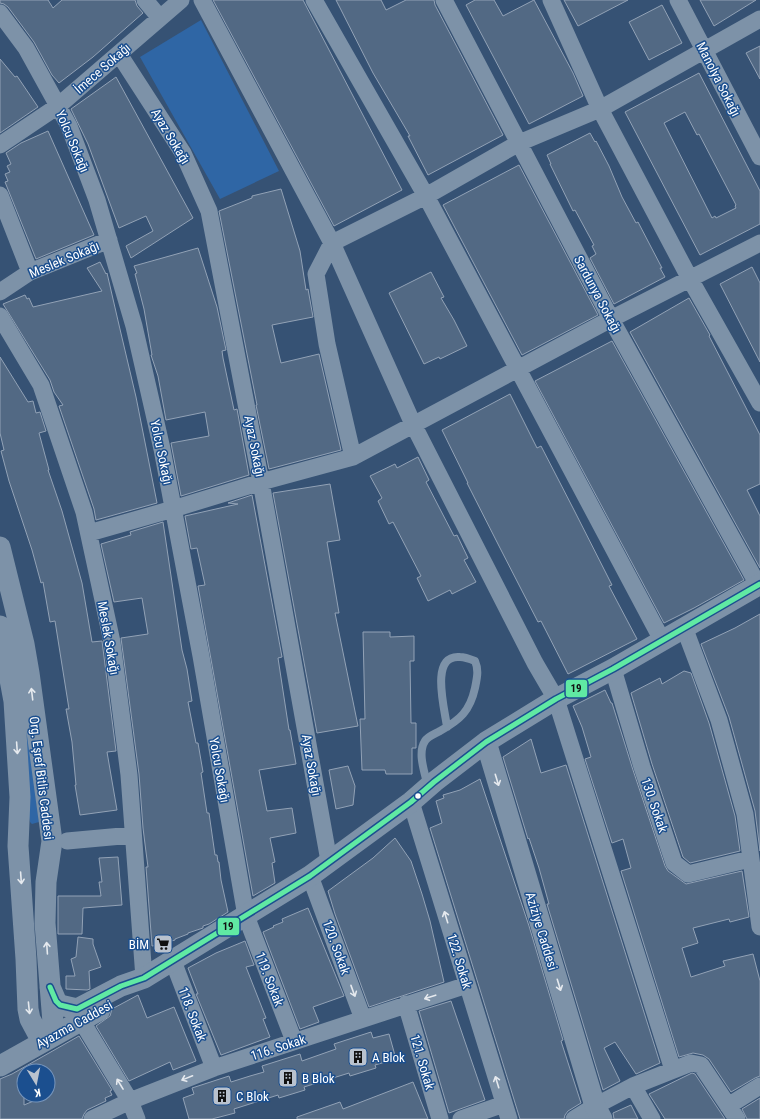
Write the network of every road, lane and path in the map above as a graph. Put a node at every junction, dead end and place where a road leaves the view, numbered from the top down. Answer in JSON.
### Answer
{"nodes":[{"id":1,"x":145,"y":0,"type":"edge"},
{"id":2,"x":181,"y":0,"type":"edge"},
{"id":3,"x":202,"y":0,"type":"edge"},
{"id":4,"x":314,"y":0,"type":"edge"},
{"id":5,"x":444,"y":0,"type":"edge"},
{"id":6,"x":551,"y":0,"type":"edge"},
{"id":7,"x":678,"y":0,"type":"edge"},
{"id":8,"x":0,"y":13,"type":"edge"},
{"id":9,"x":160,"y":18,"type":"junction"},
{"id":10,"x":760,"y":19,"type":"edge"},
{"id":11,"x":704,"y":49,"type":"junction"},
{"id":12,"x":119,"y":54,"type":"junction"},
{"id":13,"x":58,"y":106,"type":"junction"},
{"id":14,"x":600,"y":109,"type":"junction"},
{"id":15,"x":519,"y":143,"type":"junction"},
{"id":16,"x":0,"y":145,"type":"edge"},
{"id":17,"x":760,"y":157,"type":"edge"},
{"id":18,"x":0,"y":196,"type":"edge"},
{"id":19,"x":426,"y":196,"type":"junction"},
{"id":20,"x":109,"y":240,"type":"junction"},
{"id":21,"x":332,"y":243,"type":"junction"},
{"id":22,"x":760,"y":243,"type":"edge"},
{"id":23,"x":30,"y":272,"type":"junction"},
{"id":24,"x":690,"y":279,"type":"junction"},
{"id":25,"x":0,"y":292,"type":"edge"},
{"id":26,"x":0,"y":316,"type":"edge"},
{"id":27,"x":611,"y":319,"type":"junction"},
{"id":28,"x":517,"y":368,"type":"junction"},
{"id":29,"x":760,"y":403,"type":"edge"},
{"id":30,"x":413,"y":424,"type":"junction"},
{"id":31,"x":352,"y":457,"type":"junction"},
{"id":32,"x":261,"y":482,"type":"junction"},
{"id":33,"x":173,"y":509,"type":"junction"},
{"id":34,"x":89,"y":533,"type":"junction"},
{"id":35,"x":0,"y":547,"type":"edge"},
{"id":36,"x":759,"y":585,"type":"edge"},
{"id":37,"x":0,"y":626,"type":"edge"},
{"id":38,"x":684,"y":627,"type":"junction"},
{"id":39,"x":662,"y":640,"type":"junction"},
{"id":40,"x":613,"y":669,"type":"junction"},
{"id":41,"x":556,"y":699,"type":"junction"},
{"id":42,"x":447,"y":727,"type":"junction"},
{"id":43,"x":486,"y":742,"type":"junction"},
{"id":44,"x":428,"y":788,"type":"junction"},
{"id":45,"x":411,"y":802,"type":"junction"},
{"id":46,"x":19,"y":818,"type":"junction"},
{"id":47,"x":49,"y":822,"type":"junction"},
{"id":48,"x":133,"y":835,"type":"junction"},
{"id":49,"x":67,"y":841,"type":"dead end"},
{"id":50,"x":750,"y":859,"type":"junction"},
{"id":51,"x":329,"y":862,"type":"junction"},
{"id":52,"x":310,"y":876,"type":"junction"},
{"id":53,"x":246,"y":916,"type":"junction"},
{"id":54,"x":760,"y":928,"type":"edge"},
{"id":55,"x":173,"y":961,"type":"junction"},
{"id":56,"x":144,"y":978,"type":"junction"},
{"id":57,"x":467,"y":985,"type":"junction"},
{"id":58,"x":50,"y":987,"type":"junction"},
{"id":59,"x":406,"y":1004,"type":"junction"},
{"id":60,"x":363,"y":1019,"type":"junction"},
{"id":61,"x":81,"y":1020,"type":"junction"},
{"id":62,"x":51,"y":1037,"type":"junction"},
{"id":63,"x":294,"y":1041,"type":"junction"},
{"id":64,"x":0,"y":1066,"type":"edge"},
{"id":65,"x":214,"y":1068,"type":"junction"},
{"id":66,"x":673,"y":1070,"type":"junction"},
{"id":67,"x":632,"y":1086,"type":"junction"},
{"id":68,"x":760,"y":1086,"type":"edge"},
{"id":69,"x":130,"y":1101,"type":"junction"},
{"id":70,"x":506,"y":1111,"type":"edge"},
{"id":71,"x":598,"y":1112,"type":"edge"},
{"id":72,"x":733,"y":1112,"type":"edge"},
{"id":73,"x":92,"y":1119,"type":"edge"},
{"id":74,"x":137,"y":1119,"type":"edge"},
{"id":75,"x":440,"y":1119,"type":"edge"},
{"id":76,"x":461,"y":1119,"type":"edge"},
{"id":77,"x":574,"y":1119,"type":"edge"},
{"id":78,"x":652,"y":1119,"type":"edge"}],
"edges":[{"from":1,"to":9,"type":"street"},
{"from":2,"to":9,"type":"street","name":"İmece Sokağı"},
{"from":3,"to":21,"type":"street"},
{"from":4,"to":19,"type":"street"},
{"from":5,"to":15,"type":"street","name":"Sardunya Sokağı"},
{"from":6,"to":14,"type":"street"},
{"from":7,"to":11,"type":"street","name":"Manolya Sokağı"},
{"from":8,"to":13,"type":"street","name":"Yolcu Sokağı"},
{"from":9,"to":12,"type":"street","name":"İmece Sokağı"},
{"from":10,"to":11,"type":"street"},
{"from":11,"to":14,"type":"street"},
{"from":11,"to":17,"type":"street","name":"Manolya Sokağı"},
{"from":12,"to":13,"type":"street","name":"İmece Sokağı"},
{"from":12,"to":32,"type":"street","name":"Ayaz Sokağı"},
{"from":13,"to":16,"type":"street","name":"İmece Sokağı"},
{"from":13,"to":20,"type":"street","name":"Yolcu Sokağı"},
{"from":14,"to":15,"type":"street"},
{"from":14,"to":24,"type":"street"},
{"from":15,"to":19,"type":"street"},
{"from":15,"to":27,"type":"street","name":"Sardunya Sokağı"},
{"from":18,"to":23,"type":"street"},
{"from":19,"to":21,"type":"street"},
{"from":19,"to":28,"type":"street"},
{"from":20,"to":23,"type":"street","name":"Meslek Sokağı"},
{"from":20,"to":33,"type":"street","name":"Yolcu Sokağı"},
{"from":21,"to":30,"type":"street"},
{"from":21,"to":31,"type":"street"},
{"from":22,"to":24,"type":"street"},
{"from":23,"to":25,"type":"street","name":"Meslek Sokağı"},
{"from":24,"to":27,"type":"street"},
{"from":24,"to":29,"type":"street"},
{"from":26,"to":34,"type":"street","name":"Meslek Sokağı"},
{"from":27,"to":28,"type":"street"},
{"from":27,"to":36,"type":"street","name":"Sardunya Sokağı"},
{"from":28,"to":30,"type":"street"},
{"from":28,"to":39,"type":"street"},
{"from":30,"to":31,"type":"street"},
{"from":30,"to":41,"type":"street"},
{"from":31,"to":32,"type":"street"},
{"from":32,"to":33,"type":"street"},
{"from":32,"to":51,"type":"street","name":"Ayaz Sokağı"},
{"from":33,"to":34,"type":"street"},
{"from":33,"to":53,"type":"street","name":"Yolcu Sokağı"},
{"from":34,"to":48,"type":"street","name":"Meslek Sokağı"},
{"from":47,"to":35,"type":"street","name":"Org. Eşref Bitlis Caddesi","one_way":true},
{"from":36,"to":38,"type":"street","name":"Ayazma Caddesi"},
{"from":37,"to":46,"type":"street","name":"Org. Eşref Bitlis Caddesi","one_way":true},
{"from":38,"to":39,"type":"street","name":"Ayazma Caddesi"},
{"from":38,"to":50,"type":"street"},
{"from":39,"to":40,"type":"street","name":"Ayazma Caddesi"},
{"from":40,"to":41,"type":"street","name":"Ayazma Caddesi"},
{"from":40,"to":50,"type":"street","name":"130. Sokak"},
{"from":41,"to":43,"type":"street","name":"Ayazma Caddesi"},
{"from":41,"to":66,"type":"street"},
{"from":42,"to":42,"type":"lane"},
{"from":42,"to":44,"type":"lane"},
{"from":43,"to":44,"type":"street","name":"Ayazma Caddesi"},
{"from":43,"to":71,"type":"street","name":"Aziziye Caddesi","one_way":true},
{"from":44,"to":45,"type":"street","name":"Ayazma Caddesi"},
{"from":45,"to":51,"type":"street","name":"Ayazma Caddesi"},
{"from":57,"to":45,"type":"street","name":"122. Sokak","one_way":true},
{"from":46,"to":47,"type":"street"},
{"from":46,"to":62,"type":"street","name":"Org. Eşref Bitlis Caddesi","one_way":true},
{"from":58,"to":47,"type":"street","name":"Org. Eşref Bitlis Caddesi","one_way":true},
{"from":48,"to":49,"type":"street"},
{"from":48,"to":56,"type":"street","name":"Meslek Sokağı"},
{"from":50,"to":54,"type":"street"},
{"from":51,"to":52,"type":"street","name":"Ayazma Caddesi"},
{"from":52,"to":53,"type":"street","name":"Ayazma Caddesi"},
{"from":52,"to":60,"type":"street","name":"120. Sokak","one_way":true},
{"from":53,"to":55,"type":"street","name":"Ayazma Caddesi"},
{"from":53,"to":63,"type":"street","name":"119. Sokak"},
{"from":55,"to":56,"type":"street","name":"Ayazma Caddesi"},
{"from":55,"to":65,"type":"street","name":"118. Sokak"},
{"from":56,"to":58,"type":"street","name":"Ayazma Caddesi"},
{"from":56,"to":61,"type":"street","name":"Ayazma Caddesi"},
{"from":57,"to":59,"type":"street","name":"116. Sokak","one_way":true},
{"from":70,"to":57,"type":"street","name":"122. Sokak","one_way":true},
{"from":58,"to":62,"type":"street","name":"Org. Eşref Bitlis Caddesi"},
{"from":59,"to":60,"type":"street","name":"116. Sokak"},
{"from":59,"to":75,"type":"street","name":"121. Sokak"},
{"from":60,"to":63,"type":"street","name":"116. Sokak"},
{"from":61,"to":62,"type":"street","name":"Ayazma Caddesi"},
{"from":69,"to":61,"type":"street","one_way":true},
{"from":62,"to":64,"type":"street","name":"Ayazma Caddesi"},
{"from":63,"to":65,"type":"street","name":"116. Sokak"},
{"from":65,"to":69,"type":"street","name":"116. Sokak","one_way":true},
{"from":66,"to":67,"type":"street"},
{"from":66,"to":72,"type":"street"},
{"from":67,"to":71,"type":"street"},
{"from":67,"to":78,"type":"street"},
{"from":68,"to":72,"type":"street"},
{"from":69,"to":73,"type":"street","name":"116. Sokak"},
{"from":69,"to":74,"type":"street"},
{"from":70,"to":76,"type":"street"},
{"from":71,"to":77,"type":"street"}]}
